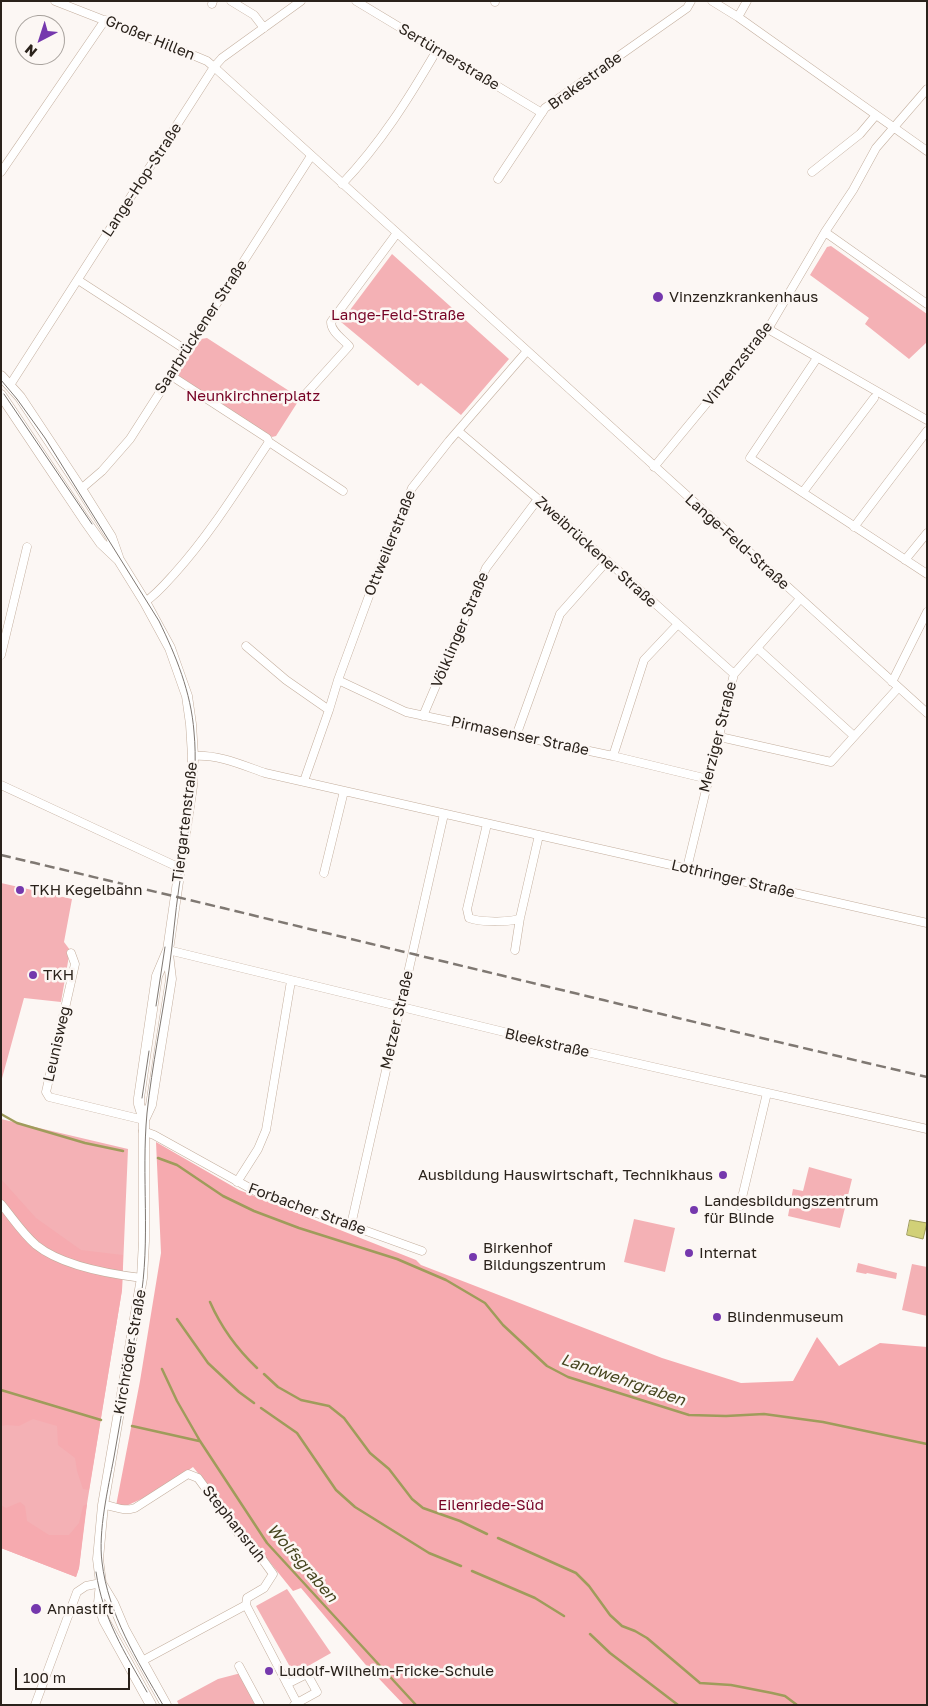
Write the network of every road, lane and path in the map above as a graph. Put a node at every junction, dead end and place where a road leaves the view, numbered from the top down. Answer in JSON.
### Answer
{"nodes":[{"id":1,"x":56,"y":1,"type":"edge"},
{"id":2,"x":231,"y":1,"type":"edge"},
{"id":3,"x":301,"y":1,"type":"edge"},
{"id":4,"x":356,"y":1,"type":"edge"},
{"id":5,"x":691,"y":1,"type":"edge"},
{"id":6,"x":712,"y":1,"type":"edge"},
{"id":7,"x":747,"y":1,"type":"edge"},
{"id":8,"x":738,"y":17,"type":"junction"},
{"id":9,"x":105,"y":20,"type":"junction"},
{"id":10,"x":264,"y":28,"type":"junction"},
{"id":11,"x":436,"y":50,"type":"junction"},
{"id":12,"x":214,"y":67,"type":"junction"},
{"id":13,"x":927,"y":89,"type":"edge"},
{"id":14,"x":542,"y":113,"type":"junction"},
{"id":15,"x":876,"y":115,"type":"junction"},
{"id":16,"x":893,"y":127,"type":"junction"},
{"id":17,"x":927,"y":152,"type":"edge"},
{"id":18,"x":311,"y":156,"type":"junction"},
{"id":19,"x":1,"y":172,"type":"edge"},
{"id":20,"x":812,"y":172,"type":"dead end"},
{"id":21,"x":498,"y":179,"type":"dead end"},
{"id":22,"x":342,"y":184,"type":"junction"},
{"id":23,"x":825,"y":232,"type":"junction"},
{"id":24,"x":397,"y":234,"type":"junction"},
{"id":25,"x":78,"y":280,"type":"junction"},
{"id":26,"x":927,"y":304,"type":"edge"},
{"id":27,"x":768,"y":329,"type":"junction"},
{"id":28,"x":186,"y":350,"type":"junction"},
{"id":29,"x":527,"y":351,"type":"junction"},
{"id":30,"x":817,"y":358,"type":"junction"},
{"id":31,"x":170,"y":375,"type":"junction"},
{"id":32,"x":1,"y":376,"type":"edge"},
{"id":33,"x":10,"y":385,"type":"junction"},
{"id":34,"x":1,"y":393,"type":"edge"},
{"id":35,"x":303,"y":398,"type":"dead end"},
{"id":36,"x":874,"y":398,"type":"dead end"},
{"id":37,"x":927,"y":420,"type":"edge"},
{"id":38,"x":458,"y":431,"type":"junction"},
{"id":39,"x":927,"y":431,"type":"edge"},
{"id":40,"x":269,"y":442,"type":"junction"},
{"id":41,"x":654,"y":467,"type":"junction"},
{"id":42,"x":81,"y":489,"type":"junction"},
{"id":43,"x":343,"y":491,"type":"dead end"},
{"id":44,"x":803,"y":492,"type":"junction"},
{"id":45,"x":538,"y":499,"type":"junction"},
{"id":46,"x":854,"y":526,"type":"junction"},
{"id":47,"x":927,"y":532,"type":"edge"},
{"id":48,"x":27,"y":547,"type":"dead end"},
{"id":49,"x":119,"y":560,"type":"junction"},
{"id":50,"x":606,"y":560,"type":"junction"},
{"id":51,"x":906,"y":560,"type":"junction"},
{"id":52,"x":927,"y":574,"type":"edge"},
{"id":53,"x":800,"y":600,"type":"junction"},
{"id":54,"x":145,"y":602,"type":"junction"},
{"id":55,"x":927,"y":612,"type":"edge"},
{"id":56,"x":678,"y":624,"type":"junction"},
{"id":57,"x":246,"y":646,"type":"dead end"},
{"id":58,"x":757,"y":648,"type":"junction"},
{"id":59,"x":1,"y":655,"type":"edge"},
{"id":60,"x":734,"y":674,"type":"junction"},
{"id":61,"x":338,"y":680,"type":"junction"},
{"id":62,"x":895,"y":685,"type":"junction"},
{"id":63,"x":329,"y":710,"type":"junction"},
{"id":64,"x":927,"y":714,"type":"edge"},
{"id":65,"x":423,"y":716,"type":"junction"},
{"id":66,"x":516,"y":736,"type":"junction"},
{"id":67,"x":854,"y":736,"type":"junction"},
{"id":68,"x":720,"y":737,"type":"junction"},
{"id":69,"x":193,"y":756,"type":"junction"},
{"id":70,"x":613,"y":756,"type":"junction"},
{"id":71,"x":708,"y":779,"type":"junction"},
{"id":72,"x":304,"y":781,"type":"junction"},
{"id":73,"x":1,"y":785,"type":"edge"},
{"id":74,"x":344,"y":791,"type":"junction"},
{"id":75,"x":444,"y":814,"type":"junction"},
{"id":76,"x":487,"y":824,"type":"junction"},
{"id":77,"x":539,"y":835,"type":"junction"},
{"id":78,"x":180,"y":868,"type":"junction"},
{"id":79,"x":687,"y":868,"type":"junction"},
{"id":80,"x":324,"y":873,"type":"dead end"},
{"id":81,"x":520,"y":918,"type":"junction"},
{"id":82,"x":927,"y":924,"type":"edge"},
{"id":83,"x":168,"y":950,"type":"junction"},
{"id":84,"x":515,"y":950,"type":"dead end"},
{"id":85,"x":72,"y":953,"type":"dead end"},
{"id":86,"x":291,"y":981,"type":"junction"},
{"id":87,"x":400,"y":1007,"type":"junction"},
{"id":88,"x":767,"y":1093,"type":"junction"},
{"id":89,"x":144,"y":1120,"type":"junction"},
{"id":90,"x":927,"y":1129,"type":"edge"},
{"id":91,"x":143,"y":1131,"type":"junction"},
{"id":92,"x":238,"y":1182,"type":"junction"},
{"id":93,"x":1,"y":1204,"type":"edge"},
{"id":94,"x":740,"y":1206,"type":"dead end"},
{"id":95,"x":350,"y":1225,"type":"junction"},
{"id":96,"x":422,"y":1251,"type":"dead end"},
{"id":97,"x":142,"y":1278,"type":"junction"},
{"id":98,"x":103,"y":1505,"type":"junction"},
{"id":99,"x":101,"y":1583,"type":"junction"},
{"id":100,"x":246,"y":1605,"type":"junction"},
{"id":101,"x":142,"y":1661,"type":"junction"},
{"id":102,"x":239,"y":1666,"type":"dead end"},
{"id":103,"x":287,"y":1684,"type":"junction"},
{"id":104,"x":295,"y":1704,"type":"edge"},
{"id":105,"x":35,"y":1705,"type":"edge"},
{"id":106,"x":151,"y":1705,"type":"edge"},
{"id":107,"x":166,"y":1705,"type":"edge"},
{"id":108,"x":260,"y":1705,"type":"edge"}],
"edges":[{"from":1,"to":9,"type":"street","name":"Großer Hillen"},
{"from":2,"to":10,"type":"street"},
{"from":3,"to":10,"type":"street","name":"Lange-Hop-Straße"},
{"from":4,"to":11,"type":"street","name":"Sertürnerstraße"},
{"from":5,"to":14,"type":"street","name":"Brakestraße"},
{"from":6,"to":8,"type":"street"},
{"from":7,"to":8,"type":"street"},
{"from":8,"to":15,"type":"street"},
{"from":9,"to":12,"type":"street","name":"Großer Hillen"},
{"from":9,"to":19,"type":"street"},
{"from":10,"to":12,"type":"street","name":"Lange-Hop-Straße"},
{"from":11,"to":14,"type":"street","name":"Sertürnerstraße"},
{"from":11,"to":22,"type":"street"},
{"from":12,"to":18,"type":"street","name":"Lange-Feld-Straße"},
{"from":12,"to":25,"type":"street","name":"Lange-Hop-Straße"},
{"from":13,"to":16,"type":"street","name":"Vinzenzstraße"},
{"from":14,"to":21,"type":"street","name":"Brakestraße"},
{"from":15,"to":16,"type":"street"},
{"from":15,"to":20,"type":"street"},
{"from":16,"to":17,"type":"street"},
{"from":16,"to":23,"type":"street","name":"Vinzenzstraße"},
{"from":18,"to":22,"type":"street","name":"Lange-Feld-Straße"},
{"from":18,"to":28,"type":"street","name":"Saarbrückener Straße"},
{"from":22,"to":24,"type":"street","name":"Lange-Feld-Straße"},
{"from":23,"to":26,"type":"street"},
{"from":23,"to":27,"type":"street","name":"Vinzenzstraße"},
{"from":24,"to":29,"type":"street","name":"Lange-Feld-Straße"},
{"from":24,"to":35,"type":"street"},
{"from":25,"to":28,"type":"street"},
{"from":25,"to":33,"type":"street","name":"Lange-Hop-Straße"},
{"from":27,"to":30,"type":"street"},
{"from":27,"to":41,"type":"street","name":"Vinzenzstraße"},
{"from":28,"to":31,"type":"street","name":"Saarbrückener Straße"},
{"from":29,"to":38,"type":"street","name":"Ottweilerstraße"},
{"from":29,"to":41,"type":"street","name":"Lange-Feld-Straße"},
{"from":30,"to":37,"type":"street"},
{"from":30,"to":44,"type":"street"},
{"from":31,"to":40,"type":"street"},
{"from":31,"to":42,"type":"street","name":"Saarbrückener Straße"},
{"from":32,"to":33,"type":"main road","name":"Tiergartenstraße"},
{"from":33,"to":34,"type":"main road"},
{"from":33,"to":42,"type":"main road","name":"Tiergartenstraße"},
{"from":34,"to":49,"type":"main road","name":"Tiergartenstraße"},
{"from":36,"to":44,"type":"street"},
{"from":38,"to":45,"type":"street","name":"Zweibrückener Straße"},
{"from":38,"to":61,"type":"street","name":"Ottweilerstraße"},
{"from":39,"to":46,"type":"street"},
{"from":40,"to":43,"type":"street"},
{"from":40,"to":54,"type":"street"},
{"from":41,"to":53,"type":"street","name":"Lange-Feld-Straße"},
{"from":42,"to":49,"type":"main road","name":"Tiergartenstraße"},
{"from":44,"to":46,"type":"street"},
{"from":45,"to":50,"type":"street","name":"Zweibrückener Straße"},
{"from":45,"to":65,"type":"street","name":"Völklinger Straße"},
{"from":46,"to":51,"type":"street"},
{"from":47,"to":51,"type":"street"},
{"from":48,"to":59,"type":"street"},
{"from":49,"to":54,"type":"main road","name":"Tiergartenstraße"},
{"from":50,"to":56,"type":"street","name":"Zweibrückener Straße"},
{"from":50,"to":66,"type":"street"},
{"from":51,"to":52,"type":"street"},
{"from":53,"to":58,"type":"street","name":"Merziger Straße"},
{"from":53,"to":62,"type":"street","name":"Lange-Feld-Straße"},
{"from":54,"to":69,"type":"main road","name":"Tiergartenstraße"},
{"from":55,"to":62,"type":"street"},
{"from":56,"to":60,"type":"street","name":"Zweibrückener Straße"},
{"from":56,"to":70,"type":"street"},
{"from":57,"to":63,"type":"street"},
{"from":58,"to":60,"type":"street","name":"Merziger Straße"},
{"from":58,"to":67,"type":"street"},
{"from":60,"to":68,"type":"street","name":"Merziger Straße"},
{"from":61,"to":63,"type":"street","name":"Ottweilerstraße"},
{"from":61,"to":65,"type":"street","name":"Pirmasenser Straße"},
{"from":62,"to":64,"type":"street","name":"Lange-Feld-Straße"},
{"from":62,"to":67,"type":"street"},
{"from":63,"to":72,"type":"street","name":"Ottweilerstraße"},
{"from":65,"to":66,"type":"street","name":"Pirmasenser Straße"},
{"from":66,"to":70,"type":"street","name":"Pirmasenser Straße"},
{"from":67,"to":68,"type":"street"},
{"from":68,"to":71,"type":"street","name":"Merziger Straße"},
{"from":69,"to":72,"type":"street","name":"Lothringer Straße"},
{"from":69,"to":78,"type":"main road","name":"Tiergartenstraße"},
{"from":70,"to":71,"type":"street","name":"Pirmasenser Straße"},
{"from":71,"to":79,"type":"street","name":"Merziger Straße"},
{"from":72,"to":74,"type":"street","name":"Lothringer Straße"},
{"from":73,"to":78,"type":"street"},
{"from":74,"to":75,"type":"street","name":"Lothringer Straße"},
{"from":74,"to":80,"type":"street"},
{"from":75,"to":76,"type":"street","name":"Lothringer Straße"},
{"from":75,"to":87,"type":"street","name":"Metzer Straße"},
{"from":76,"to":77,"type":"street","name":"Lothringer Straße"},
{"from":76,"to":81,"type":"street"},
{"from":77,"to":79,"type":"street","name":"Lothringer Straße"},
{"from":77,"to":81,"type":"street"},
{"from":78,"to":83,"type":"main road","name":"Tiergartenstraße"},
{"from":79,"to":82,"type":"street","name":"Lothringer Straße"},
{"from":81,"to":84,"type":"street"},
{"from":83,"to":86,"type":"street","name":"Bleekstraße"},
{"from":83,"to":89,"type":"main road","name":"Tiergartenstraße"},
{"from":85,"to":89,"type":"street","name":"Leunisweg"},
{"from":86,"to":87,"type":"street","name":"Bleekstraße"},
{"from":86,"to":92,"type":"street"},
{"from":87,"to":88,"type":"street","name":"Bleekstraße"},
{"from":87,"to":95,"type":"street","name":"Metzer Straße"},
{"from":88,"to":90,"type":"street","name":"Bleekstraße"},
{"from":88,"to":94,"type":"street"},
{"from":89,"to":91,"type":"main road","name":"Kirchröder Straße"},
{"from":91,"to":92,"type":"street","name":"Forbacher Straße"},
{"from":91,"to":97,"type":"main road","name":"Kirchröder Straße"},
{"from":92,"to":95,"type":"street","name":"Forbacher Straße"},
{"from":93,"to":97,"type":"street"},
{"from":95,"to":96,"type":"street","name":"Forbacher Straße"},
{"from":97,"to":98,"type":"main road","name":"Kirchröder Straße"},
{"from":98,"to":99,"type":"main road","name":"Kirchröder Straße"},
{"from":98,"to":100,"type":"street","name":"Stephansruh"},
{"from":99,"to":101,"type":"main road","name":"Kirchröder Straße"},
{"from":99,"to":105,"type":"street"},
{"from":99,"to":106,"type":"main road","name":"Kirchröder Straße"},
{"from":100,"to":101,"type":"street","name":"Stephansruh"},
{"from":100,"to":103,"type":"street"},
{"from":101,"to":107,"type":"main road","name":"Kirchröder Straße"},
{"from":102,"to":108,"type":"street"},
{"from":103,"to":104,"type":"street"},
{"from":103,"to":104,"type":"street"}]}
